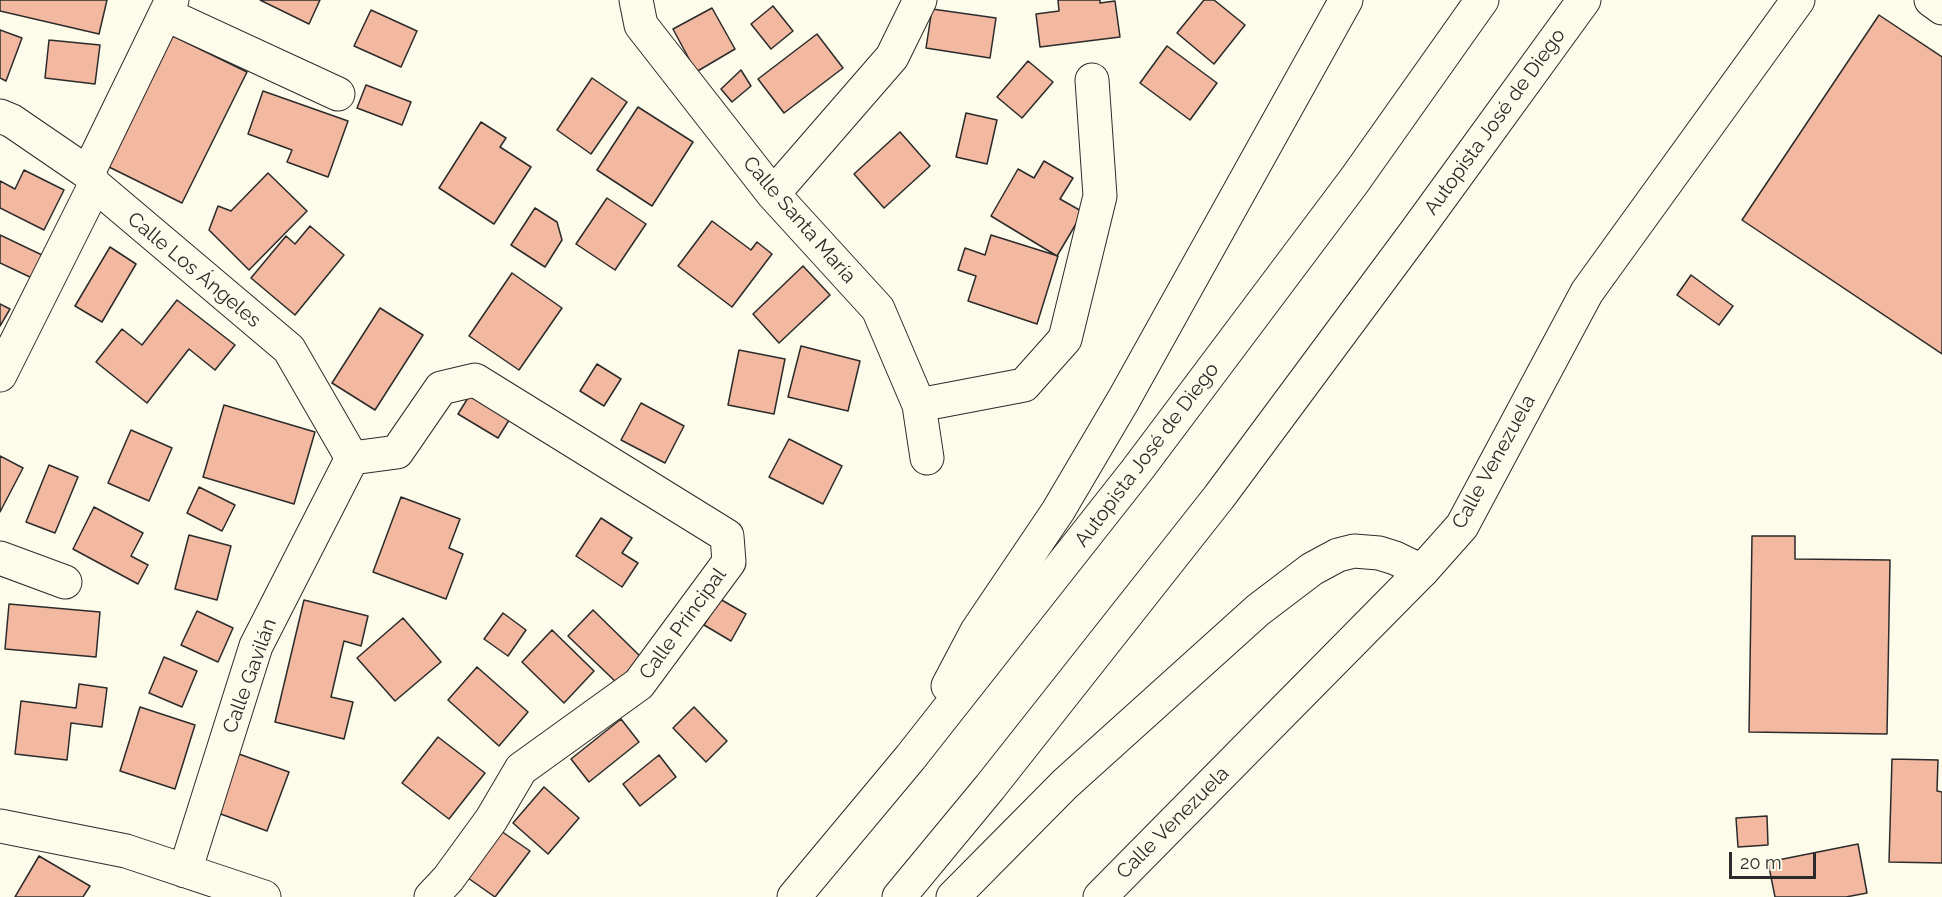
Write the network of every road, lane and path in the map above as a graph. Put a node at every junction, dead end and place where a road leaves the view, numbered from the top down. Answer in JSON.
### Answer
{"nodes":[{"id":1,"x":636,"y":0,"type":"edge"},
{"id":2,"x":921,"y":0,"type":"edge"},
{"id":3,"x":1346,"y":0,"type":"edge"},
{"id":4,"x":1482,"y":0,"type":"edge"},
{"id":5,"x":1584,"y":0,"type":"edge"},
{"id":6,"x":1798,"y":0,"type":"edge"},
{"id":7,"x":1931,"y":0,"type":"edge"},
{"id":8,"x":168,"y":7,"type":"edge"},
{"id":9,"x":1942,"y":8,"type":"edge"},
{"id":10,"x":1092,"y":80,"type":"dead end"},
{"id":11,"x":338,"y":94,"type":"dead end"},
{"id":12,"x":0,"y":116,"type":"edge"},
{"id":13,"x":91,"y":179,"type":"junction"},
{"id":14,"x":773,"y":194,"type":"junction"},
{"id":15,"x":0,"y":375,"type":"edge"},
{"id":16,"x":919,"y":405,"type":"junction"},
{"id":17,"x":352,"y":458,"type":"junction"},
{"id":18,"x":927,"y":458,"type":"dead end"},
{"id":19,"x":0,"y":558,"type":"edge"},
{"id":20,"x":1422,"y":571,"type":"junction"},
{"id":21,"x":65,"y":582,"type":"dead end"},
{"id":22,"x":910,"y":758,"type":"junction"},
{"id":23,"x":0,"y":826,"type":"edge"},
{"id":24,"x":185,"y":871,"type":"junction"},
{"id":25,"x":264,"y":897,"type":"edge"},
{"id":26,"x":431,"y":897,"type":"edge"},
{"id":27,"x":794,"y":897,"type":"edge"},
{"id":28,"x":899,"y":897,"type":"edge"},
{"id":29,"x":953,"y":897,"type":"edge"},
{"id":30,"x":1100,"y":897,"type":"edge"}],
"edges":[{"from":1,"to":14,"type":"main road","name":"Calle Santa María"},
{"from":2,"to":14,"type":"main road"},
{"from":3,"to":22,"type":"main road"},
{"from":4,"to":22,"type":"main road","name":"Autopista José de Diego"},
{"from":5,"to":28,"type":"main road","name":"Autopista José de Diego"},
{"from":6,"to":20,"type":"main road","name":"Calle Venezuela"},
{"from":7,"to":9,"type":"main road"},
{"from":8,"to":11,"type":"main road"},
{"from":8,"to":13,"type":"main road"},
{"from":10,"to":16,"type":"main road"},
{"from":12,"to":13,"type":"main road","name":"Calle Los Ángeles"},
{"from":13,"to":15,"type":"main road"},
{"from":13,"to":17,"type":"main road","name":"Calle Los Ángeles"},
{"from":14,"to":16,"type":"main road","name":"Calle Santa María"},
{"from":16,"to":18,"type":"main road","name":"Calle Santa María"},
{"from":17,"to":24,"type":"main road","name":"Calle Gavilán"},
{"from":17,"to":26,"type":"main road","name":"Calle Principal"},
{"from":19,"to":21,"type":"main road"},
{"from":20,"to":29,"type":"main road"},
{"from":20,"to":30,"type":"main road","name":"Calle Venezuela"},
{"from":22,"to":27,"type":"main road","name":"Autopista José de Diego"},
{"from":23,"to":24,"type":"main road"},
{"from":24,"to":25,"type":"main road"}]}
